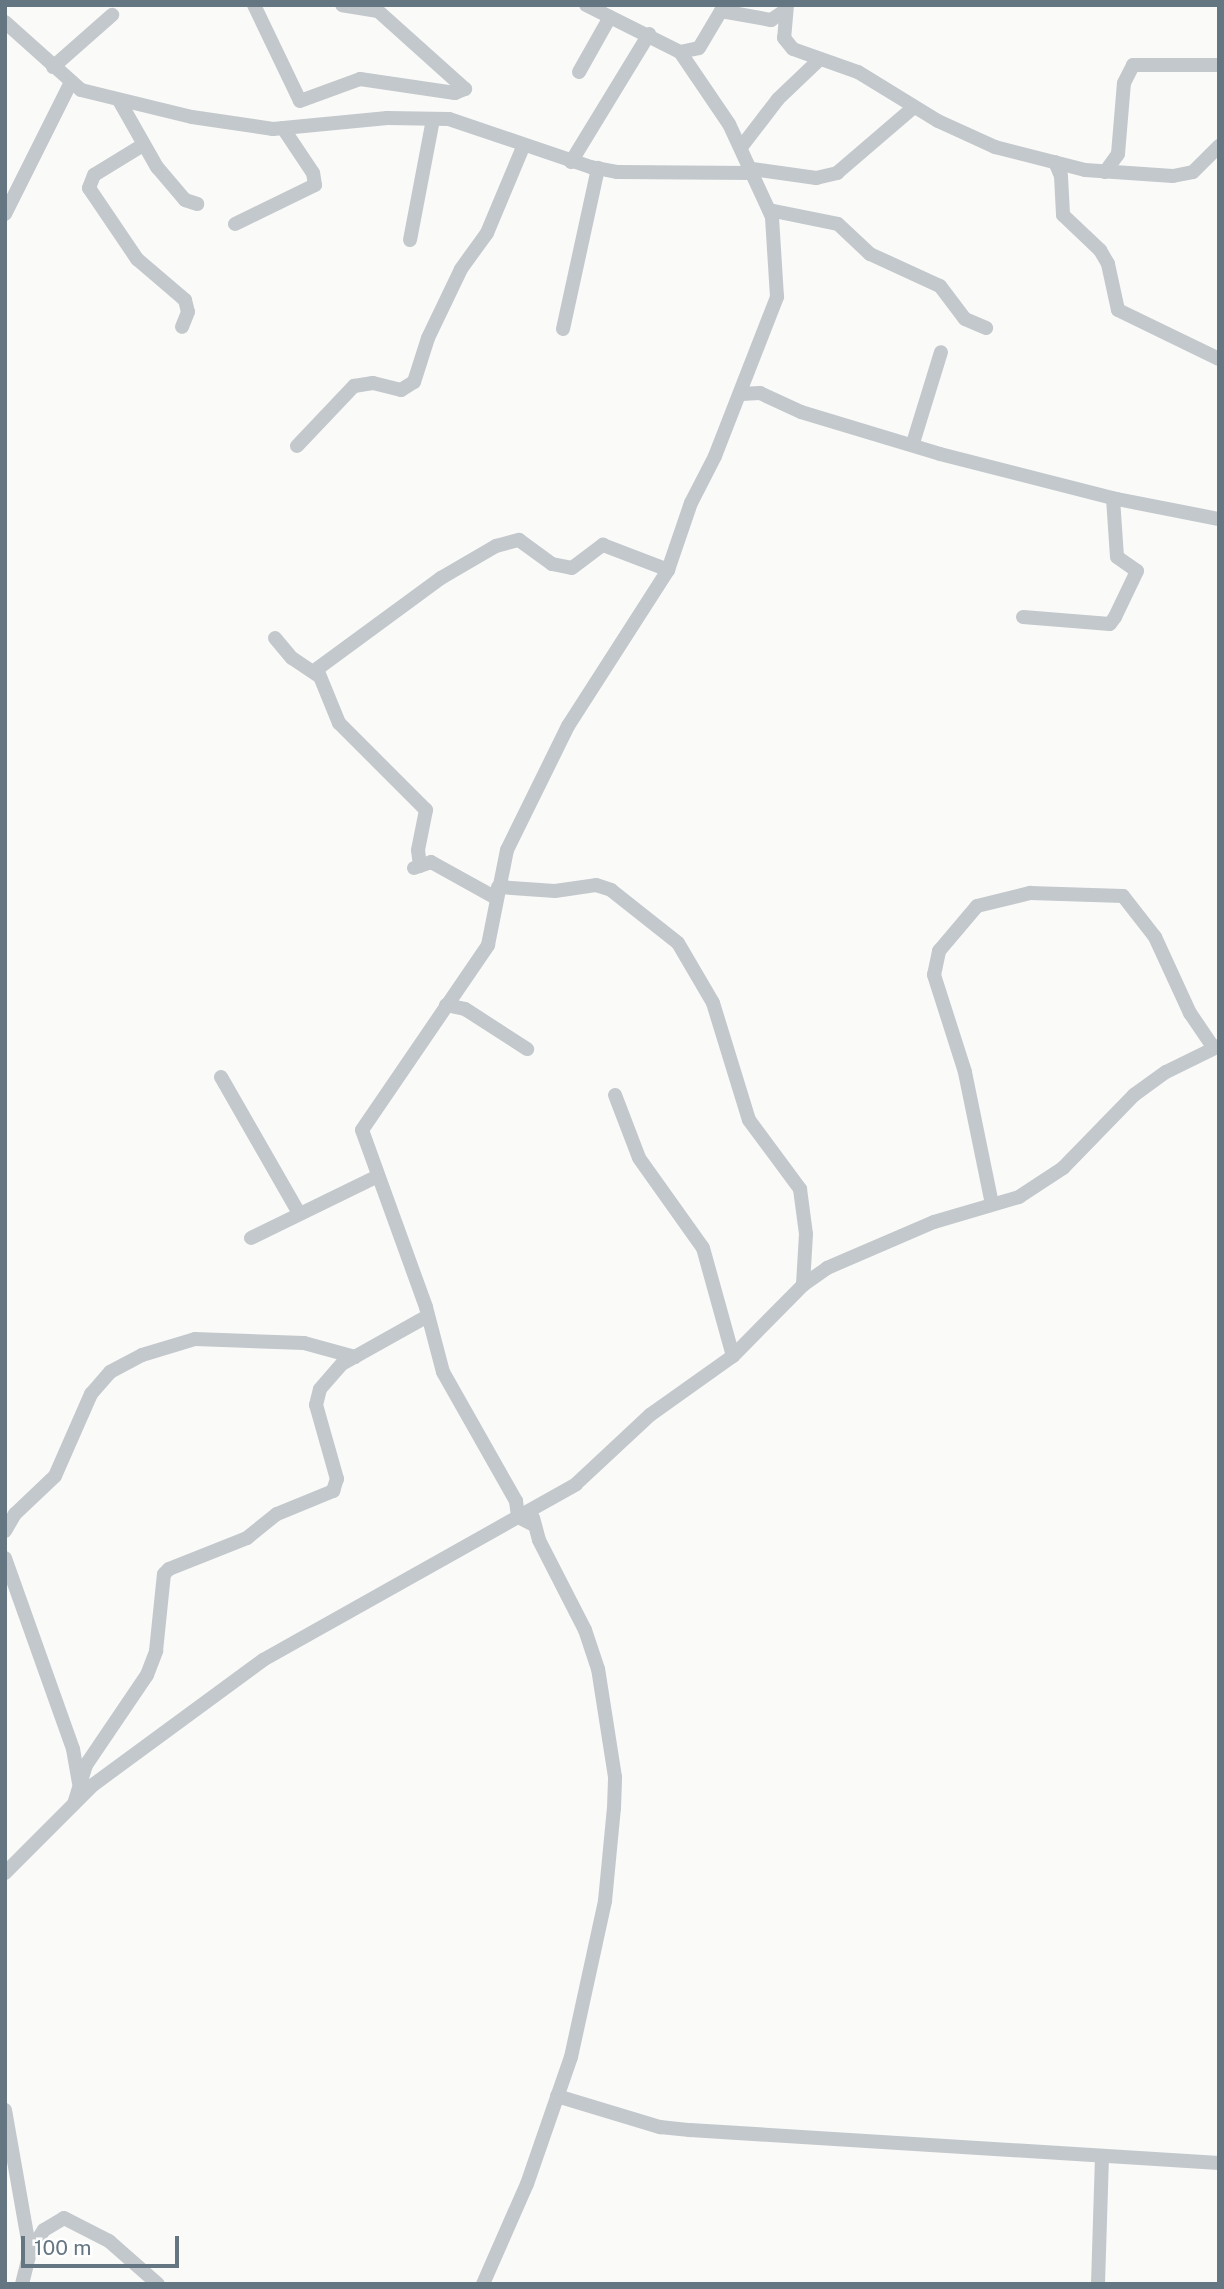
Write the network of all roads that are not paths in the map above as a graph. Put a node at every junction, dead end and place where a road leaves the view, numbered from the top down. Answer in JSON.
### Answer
{"nodes":[{"id":1,"x":254,"y":5,"type":"edge"},
{"id":2,"x":342,"y":5,"type":"edge"},
{"id":3,"x":586,"y":5,"type":"edge"},
{"id":4,"x":381,"y":8,"type":"edge"},
{"id":5,"x":786,"y":8,"type":"edge"},
{"id":6,"x":112,"y":15,"type":"dead end"},
{"id":7,"x":610,"y":17,"type":"junction"},
{"id":8,"x":5,"y":22,"type":"edge"},
{"id":9,"x":649,"y":34,"type":"junction"},
{"id":10,"x":680,"y":52,"type":"junction"},
{"id":11,"x":820,"y":59,"type":"junction"},
{"id":12,"x":1219,"y":65,"type":"edge"},
{"id":13,"x":53,"y":67,"type":"junction"},
{"id":14,"x":579,"y":72,"type":"dead end"},
{"id":15,"x":71,"y":82,"type":"junction"},
{"id":16,"x":120,"y":103,"type":"junction"},
{"id":17,"x":914,"y":107,"type":"junction"},
{"id":18,"x":433,"y":119,"type":"junction"},
{"id":19,"x":283,"y":128,"type":"junction"},
{"id":20,"x":144,"y":145,"type":"junction"},
{"id":21,"x":742,"y":146,"type":"junction"},
{"id":22,"x":1219,"y":146,"type":"edge"},
{"id":23,"x":523,"y":147,"type":"junction"},
{"id":24,"x":571,"y":162,"type":"junction"},
{"id":25,"x":1055,"y":162,"type":"junction"},
{"id":26,"x":598,"y":168,"type":"junction"},
{"id":27,"x":752,"y":171,"type":"junction"},
{"id":28,"x":1105,"y":172,"type":"junction"},
{"id":29,"x":197,"y":204,"type":"dead end"},
{"id":30,"x":769,"y":211,"type":"junction"},
{"id":31,"x":5,"y":214,"type":"edge"},
{"id":32,"x":234,"y":224,"type":"dead end"},
{"id":33,"x":410,"y":240,"type":"dead end"},
{"id":34,"x":182,"y":327,"type":"dead end"},
{"id":35,"x":986,"y":328,"type":"dead end"},
{"id":36,"x":563,"y":329,"type":"dead end"},
{"id":37,"x":941,"y":352,"type":"dead end"},
{"id":38,"x":1219,"y":359,"type":"edge"},
{"id":39,"x":751,"y":368,"type":"junction"},
{"id":40,"x":760,"y":393,"type":"junction"},
{"id":41,"x":741,"y":394,"type":"junction"},
{"id":42,"x":913,"y":443,"type":"junction"},
{"id":43,"x":297,"y":446,"type":"dead end"},
{"id":44,"x":1112,"y":498,"type":"junction"},
{"id":45,"x":1219,"y":519,"type":"edge"},
{"id":46,"x":668,"y":570,"type":"junction"},
{"id":47,"x":1023,"y":617,"type":"dead end"},
{"id":48,"x":275,"y":638,"type":"dead end"},
{"id":49,"x":317,"y":675,"type":"junction"},
{"id":50,"x":497,"y":892,"type":"junction"},
{"id":51,"x":446,"y":1004,"type":"junction"},
{"id":52,"x":1216,"y":1046,"type":"edge"},
{"id":53,"x":527,"y":1049,"type":"dead end"},
{"id":54,"x":221,"y":1077,"type":"dead end"},
{"id":55,"x":615,"y":1095,"type":"dead end"},
{"id":56,"x":376,"y":1177,"type":"junction"},
{"id":57,"x":992,"y":1205,"type":"junction"},
{"id":58,"x":299,"y":1213,"type":"junction"},
{"id":59,"x":251,"y":1238,"type":"dead end"},
{"id":60,"x":803,"y":1285,"type":"junction"},
{"id":61,"x":428,"y":1316,"type":"junction"},
{"id":62,"x":733,"y":1356,"type":"junction"},
{"id":63,"x":355,"y":1357,"type":"junction"},
{"id":64,"x":534,"y":1508,"type":"junction"},
{"id":65,"x":518,"y":1517,"type":"junction"},
{"id":66,"x":532,"y":1524,"type":"junction"},
{"id":67,"x":5,"y":1531,"type":"edge"},
{"id":68,"x":6,"y":1567,"type":"edge"},
{"id":69,"x":79,"y":1782,"type":"junction"},
{"id":70,"x":73,"y":1806,"type":"junction"},
{"id":71,"x":7,"y":1870,"type":"edge"},
{"id":72,"x":557,"y":2096,"type":"junction"},
{"id":73,"x":5,"y":2110,"type":"edge"},
{"id":74,"x":1102,"y":2156,"type":"junction"},
{"id":75,"x":1219,"y":2162,"type":"edge"},
{"id":76,"x":30,"y":2252,"type":"junction"},
{"id":77,"x":22,"y":2284,"type":"edge"},
{"id":78,"x":158,"y":2284,"type":"edge"},
{"id":79,"x":483,"y":2284,"type":"edge"},
{"id":80,"x":1098,"y":2284,"type":"edge"}],
"edges":[{"from":1,"to":4,"type":"street"},
{"from":2,"to":4,"type":"street"},
{"from":3,"to":7,"type":"street"},
{"from":5,"to":10,"type":"street"},
{"from":5,"to":11,"type":"street"},
{"from":6,"to":13,"type":"street"},
{"from":7,"to":9,"type":"street"},
{"from":7,"to":14,"type":"street"},
{"from":8,"to":13,"type":"street"},
{"from":9,"to":10,"type":"street"},
{"from":9,"to":24,"type":"street"},
{"from":10,"to":21,"type":"street"},
{"from":11,"to":17,"type":"street"},
{"from":11,"to":21,"type":"street"},
{"from":12,"to":28,"type":"street"},
{"from":13,"to":15,"type":"street"},
{"from":15,"to":16,"type":"street"},
{"from":15,"to":31,"type":"street"},
{"from":16,"to":19,"type":"street"},
{"from":16,"to":20,"type":"street"},
{"from":17,"to":25,"type":"street"},
{"from":17,"to":27,"type":"street"},
{"from":18,"to":19,"type":"street"},
{"from":18,"to":23,"type":"street"},
{"from":18,"to":33,"type":"street"},
{"from":19,"to":32,"type":"street"},
{"from":20,"to":29,"type":"street"},
{"from":20,"to":34,"type":"street"},
{"from":21,"to":27,"type":"street"},
{"from":22,"to":28,"type":"street"},
{"from":23,"to":24,"type":"street"},
{"from":23,"to":43,"type":"street"},
{"from":24,"to":26,"type":"street"},
{"from":25,"to":28,"type":"street"},
{"from":25,"to":38,"type":"street"},
{"from":26,"to":27,"type":"street"},
{"from":26,"to":36,"type":"street"},
{"from":27,"to":30,"type":"street"},
{"from":30,"to":35,"type":"street"},
{"from":30,"to":39,"type":"street"},
{"from":37,"to":42,"type":"street"},
{"from":39,"to":40,"type":"street"},
{"from":39,"to":41,"type":"street"},
{"from":40,"to":41,"type":"street"},
{"from":40,"to":42,"type":"street"},
{"from":41,"to":46,"type":"street"},
{"from":42,"to":44,"type":"street"},
{"from":44,"to":45,"type":"street"},
{"from":44,"to":47,"type":"street"},
{"from":46,"to":49,"type":"street"},
{"from":46,"to":50,"type":"street"},
{"from":48,"to":49,"type":"street"},
{"from":49,"to":50,"type":"street"},
{"from":50,"to":51,"type":"street"},
{"from":50,"to":60,"type":"street"},
{"from":51,"to":53,"type":"street"},
{"from":51,"to":56,"type":"street"},
{"from":52,"to":57,"type":"street"},
{"from":52,"to":57,"type":"street"},
{"from":54,"to":58,"type":"street"},
{"from":55,"to":62,"type":"street"},
{"from":56,"to":58,"type":"street"},
{"from":56,"to":61,"type":"street"},
{"from":57,"to":60,"type":"street"},
{"from":58,"to":59,"type":"street"},
{"from":60,"to":62,"type":"street"},
{"from":61,"to":63,"type":"street"},
{"from":61,"to":65,"type":"street"},
{"from":62,"to":64,"type":"street"},
{"from":63,"to":67,"type":"street"},
{"from":63,"to":69,"type":"street"},
{"from":64,"to":65,"type":"street"},
{"from":64,"to":66,"type":"street"},
{"from":65,"to":66,"type":"street"},
{"from":65,"to":70,"type":"street"},
{"from":66,"to":72,"type":"street"},
{"from":68,"to":69,"type":"street"},
{"from":69,"to":70,"type":"street"},
{"from":70,"to":71,"type":"street"},
{"from":72,"to":74,"type":"street"},
{"from":72,"to":79,"type":"street"},
{"from":73,"to":76,"type":"street"},
{"from":74,"to":75,"type":"street"},
{"from":74,"to":80,"type":"street"},
{"from":76,"to":77,"type":"street"},
{"from":76,"to":78,"type":"street"}]}
